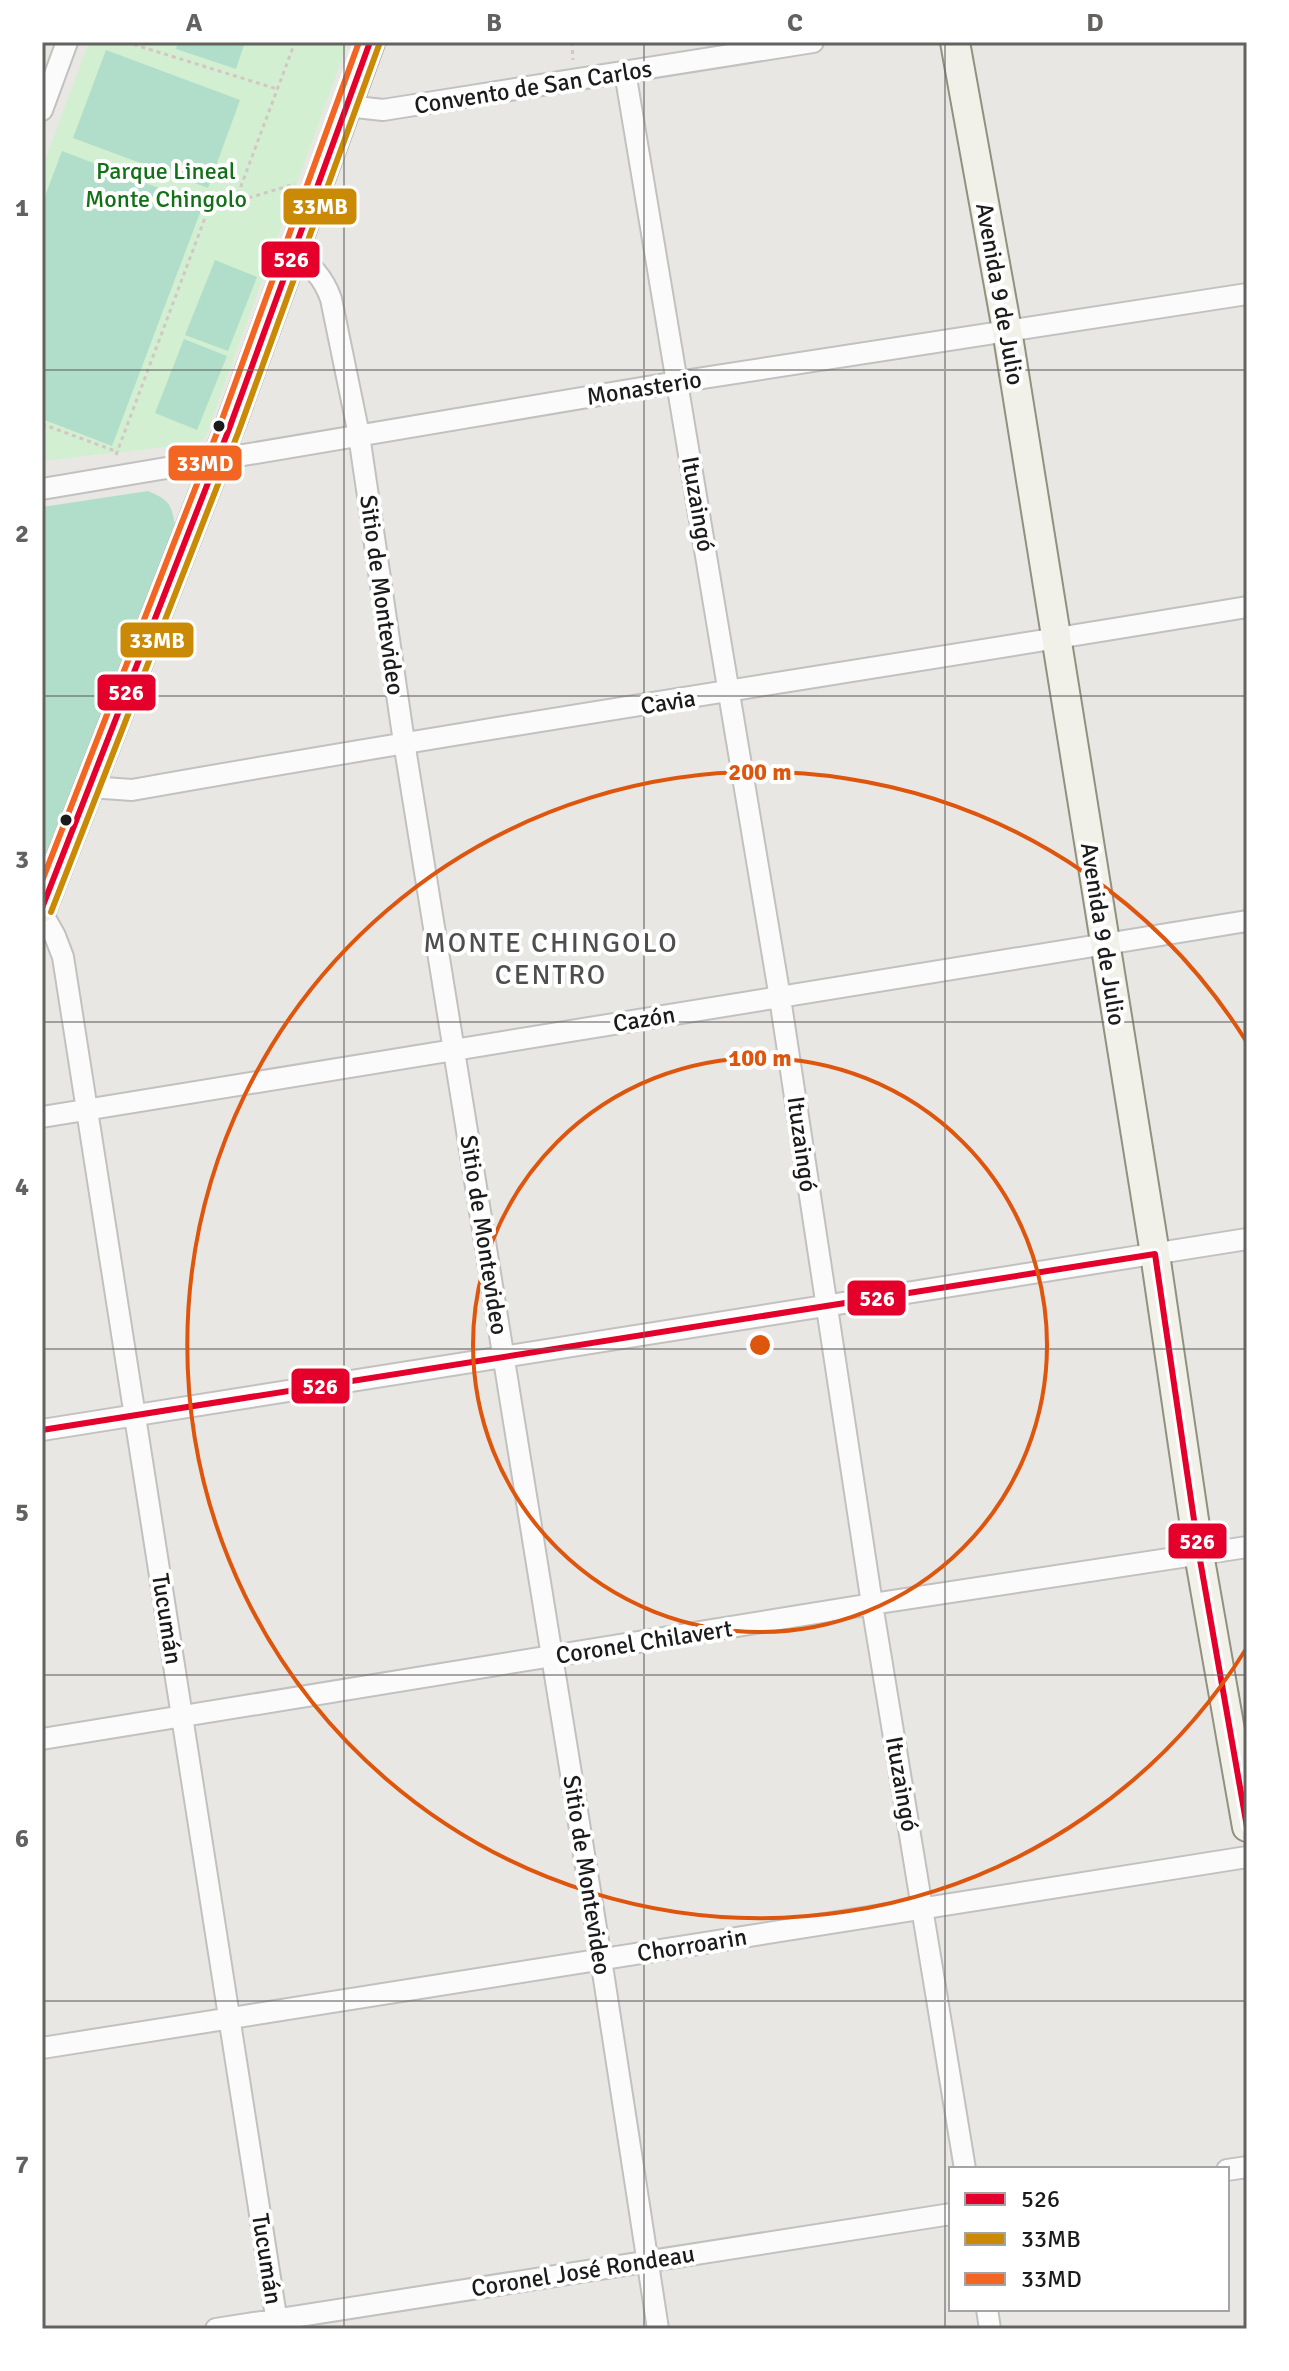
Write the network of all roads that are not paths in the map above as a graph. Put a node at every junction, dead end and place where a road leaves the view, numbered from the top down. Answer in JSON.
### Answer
{"nodes":[{"id":1,"x":67,"y":42,"type":"edge"},
{"id":2,"x":370,"y":42,"type":"edge"},
{"id":3,"x":813,"y":42,"type":"edge"},
{"id":4,"x":955,"y":42,"type":"edge"},
{"id":5,"x":625,"y":72,"type":"junction"},
{"id":6,"x":347,"y":106,"type":"junction"},
{"id":7,"x":42,"y":110,"type":"edge"},
{"id":8,"x":293,"y":251,"type":"junction"},
{"id":9,"x":1247,"y":294,"type":"edge"},
{"id":10,"x":1007,"y":330,"type":"junction"},
{"id":11,"x":677,"y":382,"type":"junction"},
{"id":12,"x":359,"y":435,"type":"junction"},
{"id":13,"x":217,"y":457,"type":"junction"},
{"id":14,"x":42,"y":489,"type":"edge"},
{"id":15,"x":1247,"y":607,"type":"edge"},
{"id":16,"x":1056,"y":639,"type":"junction"},
{"id":17,"x":730,"y":692,"type":"junction"},
{"id":18,"x":404,"y":742,"type":"junction"},
{"id":19,"x":90,"y":787,"type":"junction"},
{"id":20,"x":42,"y":910,"type":"edge"},
{"id":21,"x":1247,"y":921,"type":"edge"},
{"id":22,"x":1104,"y":945,"type":"junction"},
{"id":23,"x":780,"y":998,"type":"junction"},
{"id":24,"x":454,"y":1049,"type":"junction"},
{"id":25,"x":86,"y":1111,"type":"junction"},
{"id":26,"x":42,"y":1117,"type":"edge"},
{"id":27,"x":1247,"y":1239,"type":"edge"},
{"id":28,"x":1155,"y":1254,"type":"junction"},
{"id":29,"x":826,"y":1307,"type":"junction"},
{"id":30,"x":504,"y":1357,"type":"junction"},
{"id":31,"x":134,"y":1415,"type":"junction"},
{"id":32,"x":42,"y":1430,"type":"edge"},
{"id":33,"x":1247,"y":1547,"type":"edge"},
{"id":34,"x":1199,"y":1554,"type":"junction"},
{"id":35,"x":872,"y":1604,"type":"junction"},
{"id":36,"x":551,"y":1657,"type":"junction"},
{"id":37,"x":182,"y":1715,"type":"junction"},
{"id":38,"x":42,"y":1739,"type":"edge"},
{"id":39,"x":1247,"y":1827,"type":"edge"},
{"id":40,"x":1247,"y":1857,"type":"edge"},
{"id":41,"x":923,"y":1909,"type":"junction"},
{"id":42,"x":601,"y":1959,"type":"junction"},
{"id":43,"x":230,"y":2018,"type":"junction"},
{"id":44,"x":42,"y":2048,"type":"edge"},
{"id":45,"x":965,"y":2167,"type":"edge"},
{"id":46,"x":949,"y":2214,"type":"edge"},
{"id":47,"x":647,"y":2261,"type":"junction"},
{"id":48,"x":277,"y":2324,"type":"edge"},
{"id":49,"x":216,"y":2329,"type":"edge"},
{"id":50,"x":658,"y":2329,"type":"edge"}],
"edges":[{"from":1,"to":7,"type":"street"},
{"from":2,"to":6,"type":"street"},
{"from":3,"to":5,"type":"street","name":"Convento de San Carlos"},
{"from":4,"to":10,"type":"street","name":"Avenida 9 de Julio"},
{"from":5,"to":6,"type":"street","name":"Convento de San Carlos"},
{"from":5,"to":11,"type":"street","name":"Ituzaingó"},
{"from":6,"to":8,"type":"street"},
{"from":8,"to":12,"type":"street","name":"Sitio de Montevideo"},
{"from":8,"to":13,"type":"street"},
{"from":9,"to":10,"type":"street","name":"Monasterio"},
{"from":10,"to":11,"type":"street","name":"Monasterio"},
{"from":10,"to":16,"type":"street","name":"Avenida 9 de Julio"},
{"from":11,"to":12,"type":"street","name":"Monasterio"},
{"from":11,"to":17,"type":"street","name":"Ituzaingó"},
{"from":12,"to":13,"type":"street","name":"Monasterio"},
{"from":12,"to":18,"type":"street","name":"Sitio de Montevideo"},
{"from":13,"to":14,"type":"street","name":"Monasterio"},
{"from":13,"to":19,"type":"street"},
{"from":15,"to":16,"type":"street","name":"Cavia"},
{"from":16,"to":17,"type":"street","name":"Cavia"},
{"from":16,"to":22,"type":"street","name":"Avenida 9 de Julio"},
{"from":17,"to":18,"type":"street","name":"Cavia"},
{"from":17,"to":23,"type":"street","name":"Ituzaingó"},
{"from":18,"to":19,"type":"street","name":"Cavia"},
{"from":18,"to":24,"type":"street","name":"Sitio de Montevideo"},
{"from":19,"to":20,"type":"street"},
{"from":20,"to":25,"type":"street","name":"Tucumán"},
{"from":21,"to":22,"type":"street","name":"Cazón"},
{"from":22,"to":23,"type":"street","name":"Cazón"},
{"from":22,"to":28,"type":"street","name":"Avenida 9 de Julio"},
{"from":23,"to":24,"type":"street","name":"Cazón"},
{"from":23,"to":29,"type":"street","name":"Ituzaingó"},
{"from":24,"to":25,"type":"street","name":"Cazón"},
{"from":24,"to":30,"type":"street","name":"Sitio de Montevideo"},
{"from":25,"to":26,"type":"street","name":"Cazón"},
{"from":25,"to":31,"type":"street","name":"Tucumán"},
{"from":27,"to":28,"type":"street"},
{"from":28,"to":29,"type":"street"},
{"from":28,"to":34,"type":"street","name":"Avenida 9 de Julio"},
{"from":29,"to":30,"type":"street"},
{"from":29,"to":35,"type":"street","name":"Ituzaingó"},
{"from":30,"to":31,"type":"street"},
{"from":30,"to":36,"type":"street","name":"Sitio de Montevideo"},
{"from":31,"to":32,"type":"street"},
{"from":31,"to":37,"type":"street","name":"Tucumán"},
{"from":33,"to":34,"type":"street","name":"Coronel Chilavert"},
{"from":34,"to":35,"type":"street","name":"Coronel Chilavert"},
{"from":34,"to":39,"type":"street","name":"Avenida 9 de Julio"},
{"from":35,"to":36,"type":"street","name":"Coronel Chilavert"},
{"from":35,"to":41,"type":"street","name":"Ituzaingó"},
{"from":36,"to":37,"type":"street","name":"Coronel Chilavert"},
{"from":36,"to":42,"type":"street","name":"Sitio de Montevideo"},
{"from":37,"to":38,"type":"street","name":"Coronel Chilavert"},
{"from":37,"to":43,"type":"street","name":"Tucumán"},
{"from":40,"to":41,"type":"street","name":"Chorroarin"},
{"from":41,"to":42,"type":"street","name":"Chorroarin"},
{"from":41,"to":45,"type":"street","name":"Ituzaingó"},
{"from":42,"to":43,"type":"street","name":"Chorroarin"},
{"from":42,"to":47,"type":"street","name":"Sitio de Montevideo"},
{"from":43,"to":44,"type":"street","name":"Chorroarin"},
{"from":43,"to":48,"type":"street","name":"Tucumán"},
{"from":46,"to":47,"type":"street","name":"Coronel José Rondeau"},
{"from":47,"to":48,"type":"street","name":"Coronel José Rondeau"},
{"from":47,"to":50,"type":"street","name":"Sitio de Montevideo"},
{"from":48,"to":49,"type":"street","name":"Coronel José Rondeau"}]}
